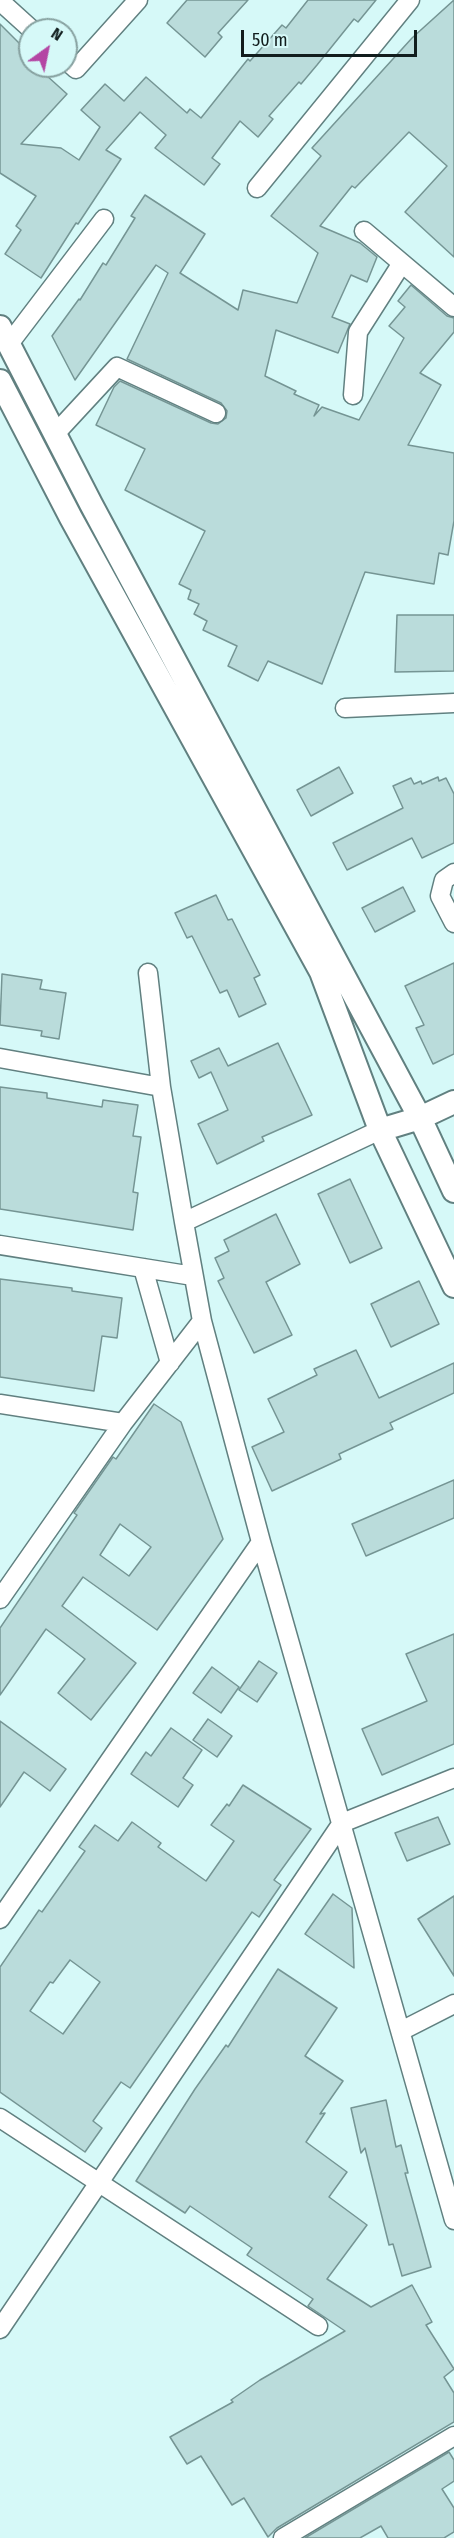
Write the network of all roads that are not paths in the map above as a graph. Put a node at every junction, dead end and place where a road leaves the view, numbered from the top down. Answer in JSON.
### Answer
{"nodes":[{"id":1,"x":138,"y":0,"type":"edge"},
{"id":2,"x":410,"y":0,"type":"edge"},
{"id":3,"x":0,"y":2,"type":"edge"},
{"id":4,"x":18,"y":18,"type":"edge"},
{"id":5,"x":78,"y":67,"type":"edge"},
{"id":6,"x":257,"y":188,"type":"dead end"},
{"id":7,"x":104,"y":219,"type":"dead end"},
{"id":8,"x":364,"y":231,"type":"dead end"},
{"id":9,"x":402,"y":263,"type":"junction"},
{"id":10,"x":454,"y":307,"type":"edge"},
{"id":11,"x":4,"y":335,"type":"edge"},
{"id":12,"x":0,"y":381,"type":"edge"},
{"id":13,"x":353,"y":394,"type":"dead end"},
{"id":14,"x":216,"y":413,"type":"dead end"},
{"id":15,"x":56,"y":434,"type":"junction"},
{"id":16,"x":454,"y":703,"type":"edge"},
{"id":17,"x":345,"y":708,"type":"dead end"},
{"id":18,"x":454,"y":873,"type":"edge"},
{"id":19,"x":454,"y":923,"type":"edge"},
{"id":20,"x":148,"y":973,"type":"dead end"},
{"id":21,"x":0,"y":1059,"type":"edge"},
{"id":22,"x":161,"y":1087,"type":"junction"},
{"id":23,"x":454,"y":1102,"type":"edge"},
{"id":24,"x":420,"y":1118,"type":"junction"},
{"id":25,"x":380,"y":1130,"type":"junction"},
{"id":26,"x":454,"y":1191,"type":"edge"},
{"id":27,"x":184,"y":1222,"type":"junction"},
{"id":28,"x":0,"y":1245,"type":"edge"},
{"id":29,"x":143,"y":1268,"type":"junction"},
{"id":30,"x":193,"y":1276,"type":"junction"},
{"id":31,"x":454,"y":1286,"type":"edge"},
{"id":32,"x":202,"y":1322,"type":"junction"},
{"id":33,"x":170,"y":1363,"type":"junction"},
{"id":34,"x":0,"y":1404,"type":"edge"},
{"id":35,"x":123,"y":1423,"type":"junction"},
{"id":36,"x":261,"y":1542,"type":"junction"},
{"id":37,"x":8,"y":1576,"type":"edge"},
{"id":38,"x":0,"y":1599,"type":"edge"},
{"id":39,"x":454,"y":1778,"type":"edge"},
{"id":40,"x":342,"y":1823,"type":"junction"},
{"id":41,"x":0,"y":1919,"type":"edge"},
{"id":42,"x":454,"y":2004,"type":"edge"},
{"id":43,"x":401,"y":2031,"type":"junction"},
{"id":44,"x":0,"y":2118,"type":"edge"},
{"id":45,"x":99,"y":2182,"type":"junction"},
{"id":46,"x":453,"y":2211,"type":"edge"},
{"id":47,"x":318,"y":2326,"type":"dead end"},
{"id":48,"x":0,"y":2329,"type":"edge"},
{"id":49,"x":454,"y":2436,"type":"edge"},
{"id":50,"x":283,"y":2538,"type":"edge"}],
"edges":[{"from":1,"to":5,"type":"street"},
{"from":2,"to":6,"type":"street"},
{"from":3,"to":4,"type":"street"},
{"from":7,"to":11,"type":"street"},
{"from":8,"to":9,"type":"street"},
{"from":9,"to":10,"type":"street"},
{"from":9,"to":13,"type":"street"},
{"from":11,"to":15,"type":"street"},
{"from":12,"to":25,"type":"street"},
{"from":14,"to":15,"type":"street"},
{"from":15,"to":24,"type":"street"},
{"from":16,"to":17,"type":"street"},
{"from":18,"to":19,"type":"street"},
{"from":20,"to":22,"type":"street"},
{"from":21,"to":22,"type":"street"},
{"from":22,"to":27,"type":"street"},
{"from":23,"to":24,"type":"street"},
{"from":24,"to":25,"type":"street"},
{"from":24,"to":26,"type":"street"},
{"from":25,"to":27,"type":"street"},
{"from":25,"to":31,"type":"street"},
{"from":27,"to":30,"type":"street"},
{"from":28,"to":29,"type":"street"},
{"from":29,"to":30,"type":"street"},
{"from":29,"to":33,"type":"street"},
{"from":30,"to":32,"type":"street"},
{"from":32,"to":33,"type":"street"},
{"from":32,"to":36,"type":"street"},
{"from":33,"to":35,"type":"street"},
{"from":34,"to":35,"type":"street"},
{"from":35,"to":37,"type":"street"},
{"from":36,"to":40,"type":"street"},
{"from":36,"to":41,"type":"street"},
{"from":37,"to":38,"type":"street"},
{"from":39,"to":40,"type":"street"},
{"from":40,"to":43,"type":"street"},
{"from":40,"to":45,"type":"street"},
{"from":42,"to":43,"type":"street"},
{"from":43,"to":46,"type":"street"},
{"from":44,"to":45,"type":"street"},
{"from":45,"to":47,"type":"street"},
{"from":45,"to":48,"type":"street"},
{"from":49,"to":50,"type":"street"}]}
